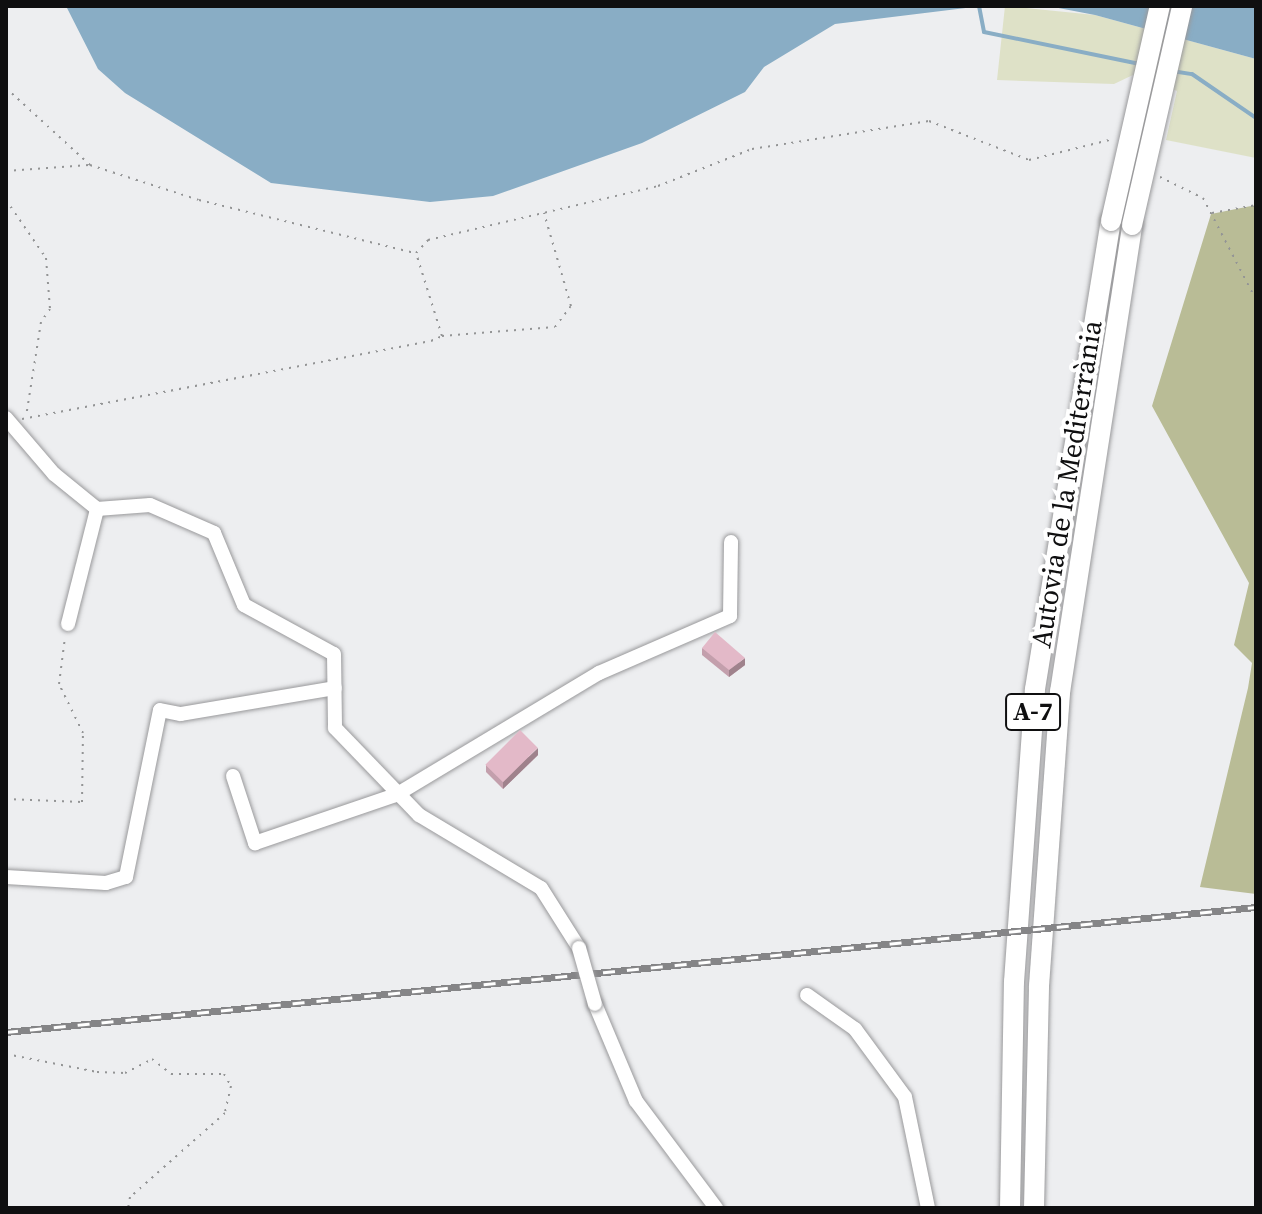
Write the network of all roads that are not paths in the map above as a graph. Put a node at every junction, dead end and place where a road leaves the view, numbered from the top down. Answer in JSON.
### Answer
{"nodes":[{"id":1,"x":1160,"y":6,"type":"edge"},
{"id":2,"x":1182,"y":6,"type":"edge"},
{"id":3,"x":1121,"y":223,"type":"junction"},
{"id":4,"x":8,"y":420,"type":"edge"},
{"id":5,"x":97,"y":509,"type":"junction"},
{"id":6,"x":731,"y":542,"type":"dead end"},
{"id":7,"x":68,"y":624,"type":"road end"},
{"id":8,"x":335,"y":688,"type":"junction"},
{"id":9,"x":233,"y":776,"type":"dead end"},
{"id":10,"x":396,"y":795,"type":"junction"},
{"id":11,"x":6,"y":877,"type":"edge"},
{"id":12,"x":807,"y":995,"type":"dead end"},
{"id":13,"x":716,"y":1208,"type":"edge"},
{"id":14,"x":928,"y":1208,"type":"edge"},
{"id":15,"x":1010,"y":1208,"type":"edge"},
{"id":16,"x":1034,"y":1208,"type":"edge"}],
"edges":[{"from":1,"to":3,"type":"highway","name":"Autovia de la Mediterrània","number":"A-7","bridge":true},
{"from":2,"to":3,"type":"highway","name":"Autovia de la Mediterrània","number":"A-7","bridge":true},
{"from":3,"to":15,"type":"highway","name":"Autovia de la Mediterrània","number":"A-7"},
{"from":3,"to":16,"type":"highway","name":"Autovia de la Mediterrània","number":"A-7"},
{"from":4,"to":5,"type":"street"},
{"from":5,"to":7,"type":"street"},
{"from":5,"to":8,"type":"street"},
{"from":6,"to":10,"type":"street"},
{"from":8,"to":10,"type":"street"},
{"from":8,"to":11,"type":"street"},
{"from":9,"to":10,"type":"street"},
{"from":10,"to":13,"type":"street","bridge":true},
{"from":12,"to":14,"type":"street"}]}
